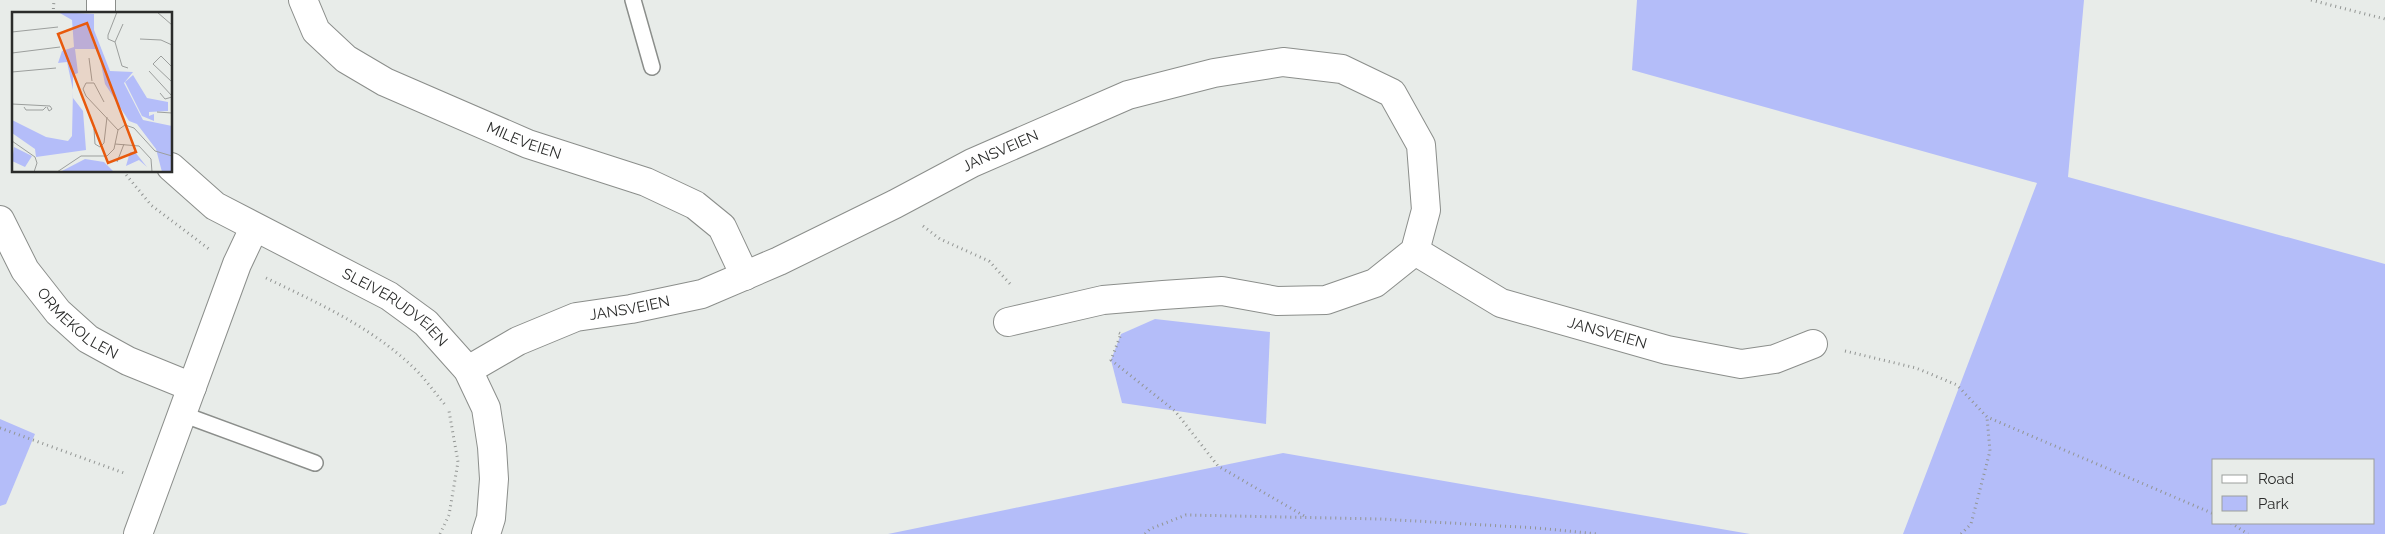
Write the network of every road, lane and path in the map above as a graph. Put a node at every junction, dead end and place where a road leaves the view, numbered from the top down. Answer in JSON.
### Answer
{"nodes":[{"id":1,"x":302,"y":0,"type":"edge"},
{"id":2,"x":633,"y":0,"type":"edge"},
{"id":3,"x":2311,"y":0,"type":"edge"},
{"id":4,"x":2385,"y":19,"type":"edge"},
{"id":5,"x":652,"y":67,"type":"dead end"},
{"id":6,"x":172,"y":168,"type":"edge"},
{"id":7,"x":124,"y":172,"type":"edge"},
{"id":8,"x":895,"y":204,"type":"junction"},
{"id":9,"x":0,"y":220,"type":"edge"},
{"id":10,"x":254,"y":228,"type":"junction"},
{"id":11,"x":1415,"y":251,"type":"junction"},
{"id":12,"x":237,"y":264,"type":"junction"},
{"id":13,"x":745,"y":276,"type":"junction"},
{"id":14,"x":1075,"y":307,"type":"junction"},
{"id":15,"x":1038,"y":316,"type":"junction"},
{"id":16,"x":1008,"y":322,"type":"dead end"},
{"id":17,"x":1813,"y":344,"type":"joint"},
{"id":18,"x":468,"y":370,"type":"junction"},
{"id":19,"x":192,"y":387,"type":"junction"},
{"id":20,"x":182,"y":414,"type":"junction"},
{"id":21,"x":1987,"y":417,"type":"junction"},
{"id":22,"x":0,"y":428,"type":"edge"},
{"id":23,"x":315,"y":463,"type":"dead end"},
{"id":24,"x":155,"y":485,"type":"junction"},
{"id":25,"x":2212,"y":513,"type":"edge"},
{"id":26,"x":1306,"y":517,"type":"junction"},
{"id":27,"x":2233,"y":524,"type":"edge"},
{"id":28,"x":138,"y":534,"type":"edge"},
{"id":29,"x":440,"y":534,"type":"edge"},
{"id":30,"x":486,"y":534,"type":"edge"},
{"id":31,"x":1144,"y":534,"type":"edge"},
{"id":32,"x":1598,"y":534,"type":"edge"},
{"id":33,"x":1961,"y":534,"type":"edge"},
{"id":34,"x":2248,"y":534,"type":"edge"}],
"edges":[{"from":1,"to":13,"type":"street","name":"MILEVEIEN"},
{"from":2,"to":5,"type":"lane"},
{"from":3,"to":4,"type":"path"},
{"from":6,"to":10,"type":"street","name":"SLEIVERUDVEIEN"},
{"from":7,"to":12,"type":"path"},
{"from":8,"to":11,"type":"street","name":"JANSVEIEN"},
{"from":8,"to":13,"type":"street","name":"JANSVEIEN"},
{"from":8,"to":15,"type":"path"},
{"from":9,"to":19,"type":"street","name":"ORMEKOLLEN"},
{"from":10,"to":12,"type":"street"},
{"from":10,"to":18,"type":"street","name":"SLEIVERUDVEIEN"},
{"from":11,"to":14,"type":"street"},
{"from":11,"to":17,"type":"street","name":"JANSVEIEN"},
{"from":12,"to":19,"type":"street"},
{"from":12,"to":29,"type":"path"},
{"from":13,"to":18,"type":"street","name":"JANSVEIEN"},
{"from":14,"to":15,"type":"street"},
{"from":14,"to":26,"type":"path"},
{"from":15,"to":16,"type":"street"},
{"from":17,"to":21,"type":"path"},
{"from":18,"to":30,"type":"street","name":"SLEIVERUDVEIEN"},
{"from":19,"to":20,"type":"street"},
{"from":20,"to":23,"type":"lane"},
{"from":20,"to":24,"type":"street"},
{"from":21,"to":25,"type":"path"},
{"from":21,"to":33,"type":"path"},
{"from":22,"to":24,"type":"path"},
{"from":24,"to":28,"type":"street"},
{"from":26,"to":31,"type":"path"},
{"from":26,"to":32,"type":"path"},
{"from":27,"to":34,"type":"path"}]}
